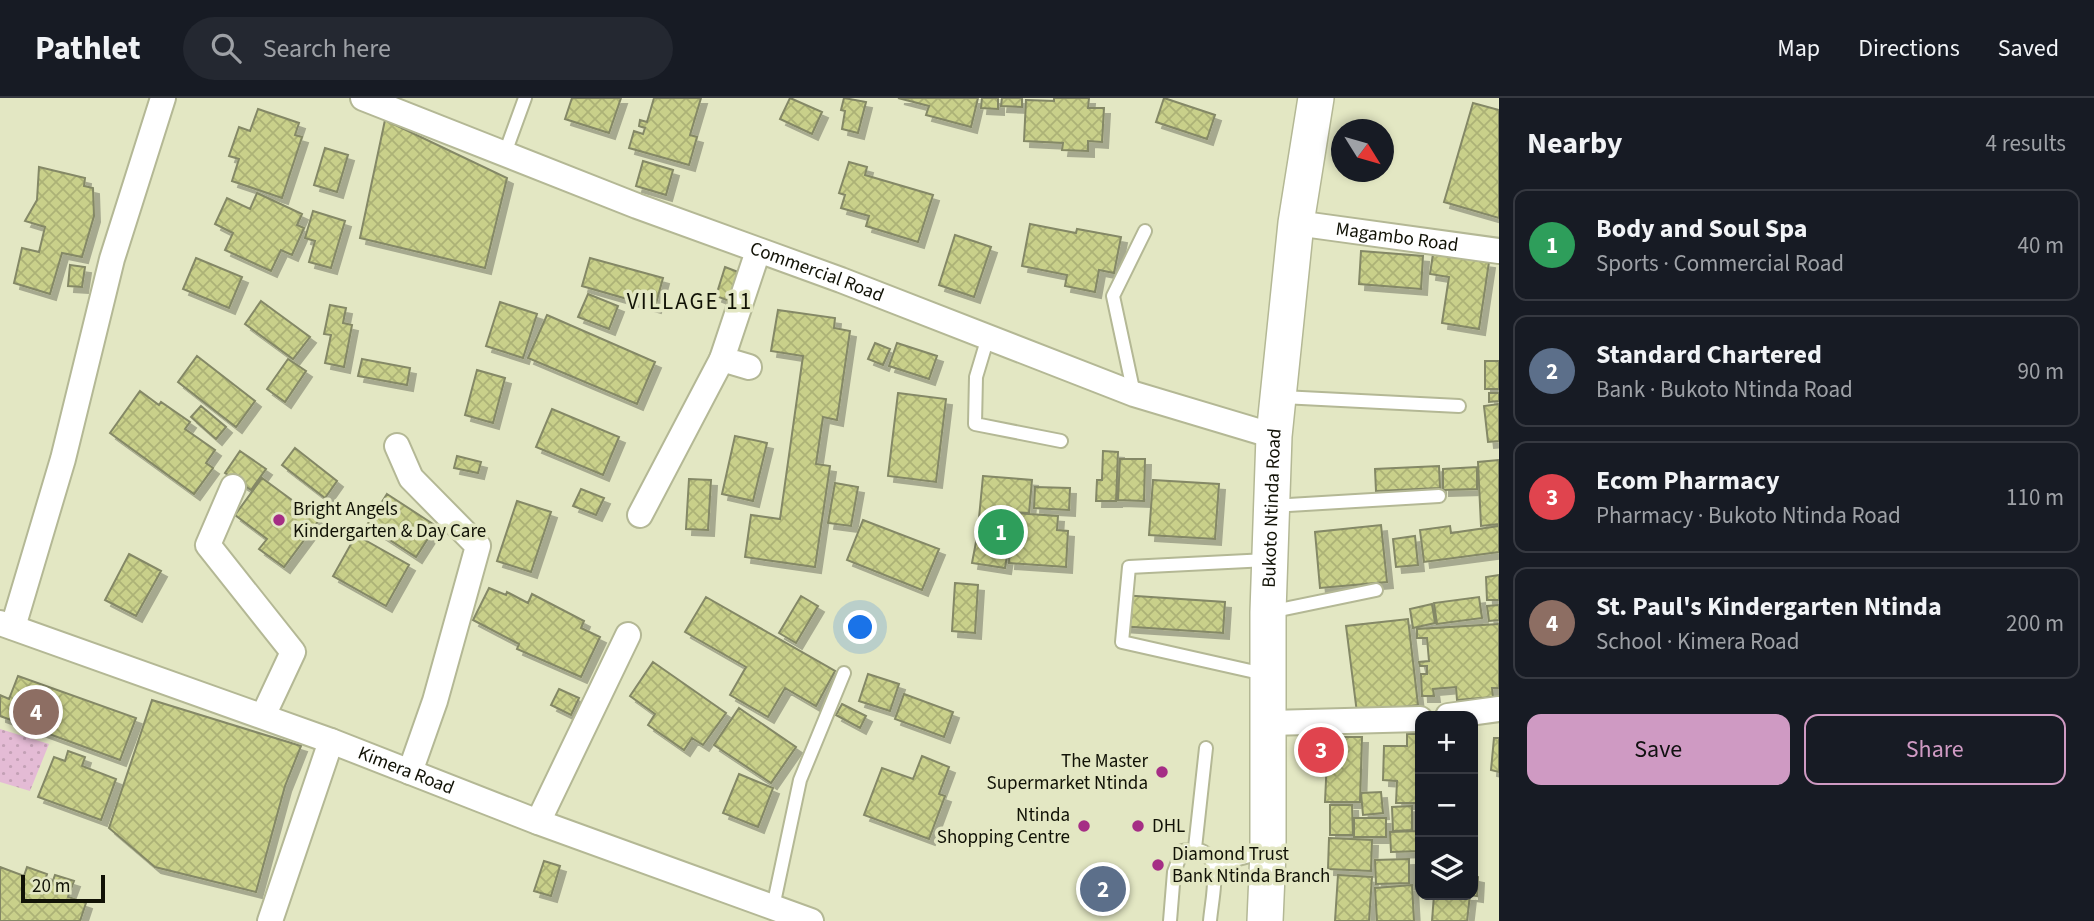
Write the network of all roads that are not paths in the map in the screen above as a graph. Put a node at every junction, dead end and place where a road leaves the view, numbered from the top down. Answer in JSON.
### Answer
{"nodes":[{"id":1,"x":163,"y":98,"type":"edge"},
{"id":2,"x":363,"y":98,"type":"edge"},
{"id":3,"x":525,"y":98,"type":"edge"},
{"id":4,"x":1315,"y":98,"type":"edge"},
{"id":5,"x":505,"y":153,"type":"junction"},
{"id":6,"x":1296,"y":223,"type":"junction"},
{"id":7,"x":1145,"y":231,"type":"dead end"},
{"id":8,"x":758,"y":251,"type":"junction"},
{"id":9,"x":1499,"y":251,"type":"edge"},
{"id":10,"x":988,"y":337,"type":"junction"},
{"id":11,"x":722,"y":359,"type":"junction"},
{"id":12,"x":749,"y":367,"type":"dead end"},
{"id":13,"x":1134,"y":394,"type":"junction"},
{"id":14,"x":1278,"y":397,"type":"junction"},
{"id":15,"x":1460,"y":406,"type":"dead end"},
{"id":16,"x":1274,"y":436,"type":"junction"},
{"id":17,"x":1062,"y":441,"type":"dead end"},
{"id":18,"x":397,"y":446,"type":"dead end"},
{"id":19,"x":233,"y":487,"type":"dead end"},
{"id":20,"x":1439,"y":496,"type":"dead end"},
{"id":21,"x":1272,"y":506,"type":"junction"},
{"id":22,"x":640,"y":515,"type":"dead end"},
{"id":23,"x":1270,"y":560,"type":"junction"},
{"id":24,"x":1376,"y":590,"type":"dead end"},
{"id":25,"x":1268,"y":612,"type":"junction"},
{"id":26,"x":6,"y":625,"type":"edge"},
{"id":27,"x":628,"y":635,"type":"dead end"},
{"id":28,"x":844,"y":673,"type":"dead end"},
{"id":29,"x":1268,"y":675,"type":"junction"},
{"id":30,"x":1499,"y":709,"type":"edge"},
{"id":31,"x":1478,"y":712,"type":"edge"},
{"id":32,"x":263,"y":716,"type":"junction"},
{"id":33,"x":1415,"y":719,"type":"edge"},
{"id":34,"x":1268,"y":723,"type":"junction"},
{"id":35,"x":331,"y":741,"type":"junction"},
{"id":36,"x":1206,"y":748,"type":"dead end"},
{"id":37,"x":410,"y":772,"type":"junction"},
{"id":38,"x":538,"y":822,"type":"junction"},
{"id":39,"x":1195,"y":848,"type":"junction"},
{"id":40,"x":1268,"y":852,"type":"junction"},
{"id":41,"x":1215,"y":865,"type":"junction"},
{"id":42,"x":773,"y":907,"type":"junction"},
{"id":43,"x":270,"y":921,"type":"edge"},
{"id":44,"x":811,"y":921,"type":"edge"},
{"id":45,"x":1170,"y":921,"type":"edge"},
{"id":46,"x":1210,"y":921,"type":"edge"},
{"id":47,"x":1265,"y":921,"type":"edge"}],
"edges":[{"from":1,"to":26,"type":"street"},
{"from":2,"to":5,"type":"street","name":"Commercial Road"},
{"from":3,"to":5,"type":"lane"},
{"from":4,"to":6,"type":"main road","name":"Bukoto Ntinda Road"},
{"from":5,"to":8,"type":"street","name":"Commercial Road"},
{"from":6,"to":9,"type":"street","name":"Magambo Road"},
{"from":6,"to":14,"type":"main road","name":"Bukoto Ntinda Road"},
{"from":7,"to":13,"type":"lane"},
{"from":8,"to":10,"type":"street","name":"Commercial Road"},
{"from":8,"to":11,"type":"street"},
{"from":10,"to":13,"type":"street","name":"Commercial Road"},
{"from":10,"to":17,"type":"lane"},
{"from":11,"to":12,"type":"street"},
{"from":11,"to":22,"type":"street"},
{"from":13,"to":16,"type":"street","name":"Commercial Road"},
{"from":14,"to":15,"type":"lane"},
{"from":14,"to":16,"type":"main road","name":"Bukoto Ntinda Road"},
{"from":16,"to":21,"type":"main road","name":"Bukoto Ntinda Road"},
{"from":18,"to":37,"type":"street"},
{"from":19,"to":32,"type":"street"},
{"from":20,"to":21,"type":"lane"},
{"from":21,"to":23,"type":"main road","name":"Bukoto Ntinda Road"},
{"from":23,"to":25,"type":"main road","name":"Bukoto Ntinda Road"},
{"from":23,"to":29,"type":"lane"},
{"from":24,"to":25,"type":"lane"},
{"from":25,"to":29,"type":"main road","name":"Bukoto Ntinda Road"},
{"from":26,"to":32,"type":"street","name":"Kimera Road"},
{"from":27,"to":38,"type":"street"},
{"from":28,"to":42,"type":"lane"},
{"from":29,"to":34,"type":"main road","name":"Bukoto Ntinda Road"},
{"from":30,"to":31,"type":"street"},
{"from":32,"to":35,"type":"street","name":"Kimera Road"},
{"from":33,"to":34,"type":"street"},
{"from":34,"to":40,"type":"main road","name":"Bukoto Ntinda Road"},
{"from":35,"to":37,"type":"street","name":"Kimera Road"},
{"from":35,"to":43,"type":"street"},
{"from":36,"to":39,"type":"lane"},
{"from":37,"to":38,"type":"street","name":"Kimera Road"},
{"from":38,"to":42,"type":"street","name":"Kimera Road"},
{"from":39,"to":41,"type":"lane"},
{"from":39,"to":45,"type":"lane"},
{"from":40,"to":41,"type":"lane"},
{"from":40,"to":47,"type":"main road","name":"Bukoto Ntinda Road"},
{"from":41,"to":46,"type":"lane"},
{"from":42,"to":44,"type":"street","name":"Kimera Road"}]}
